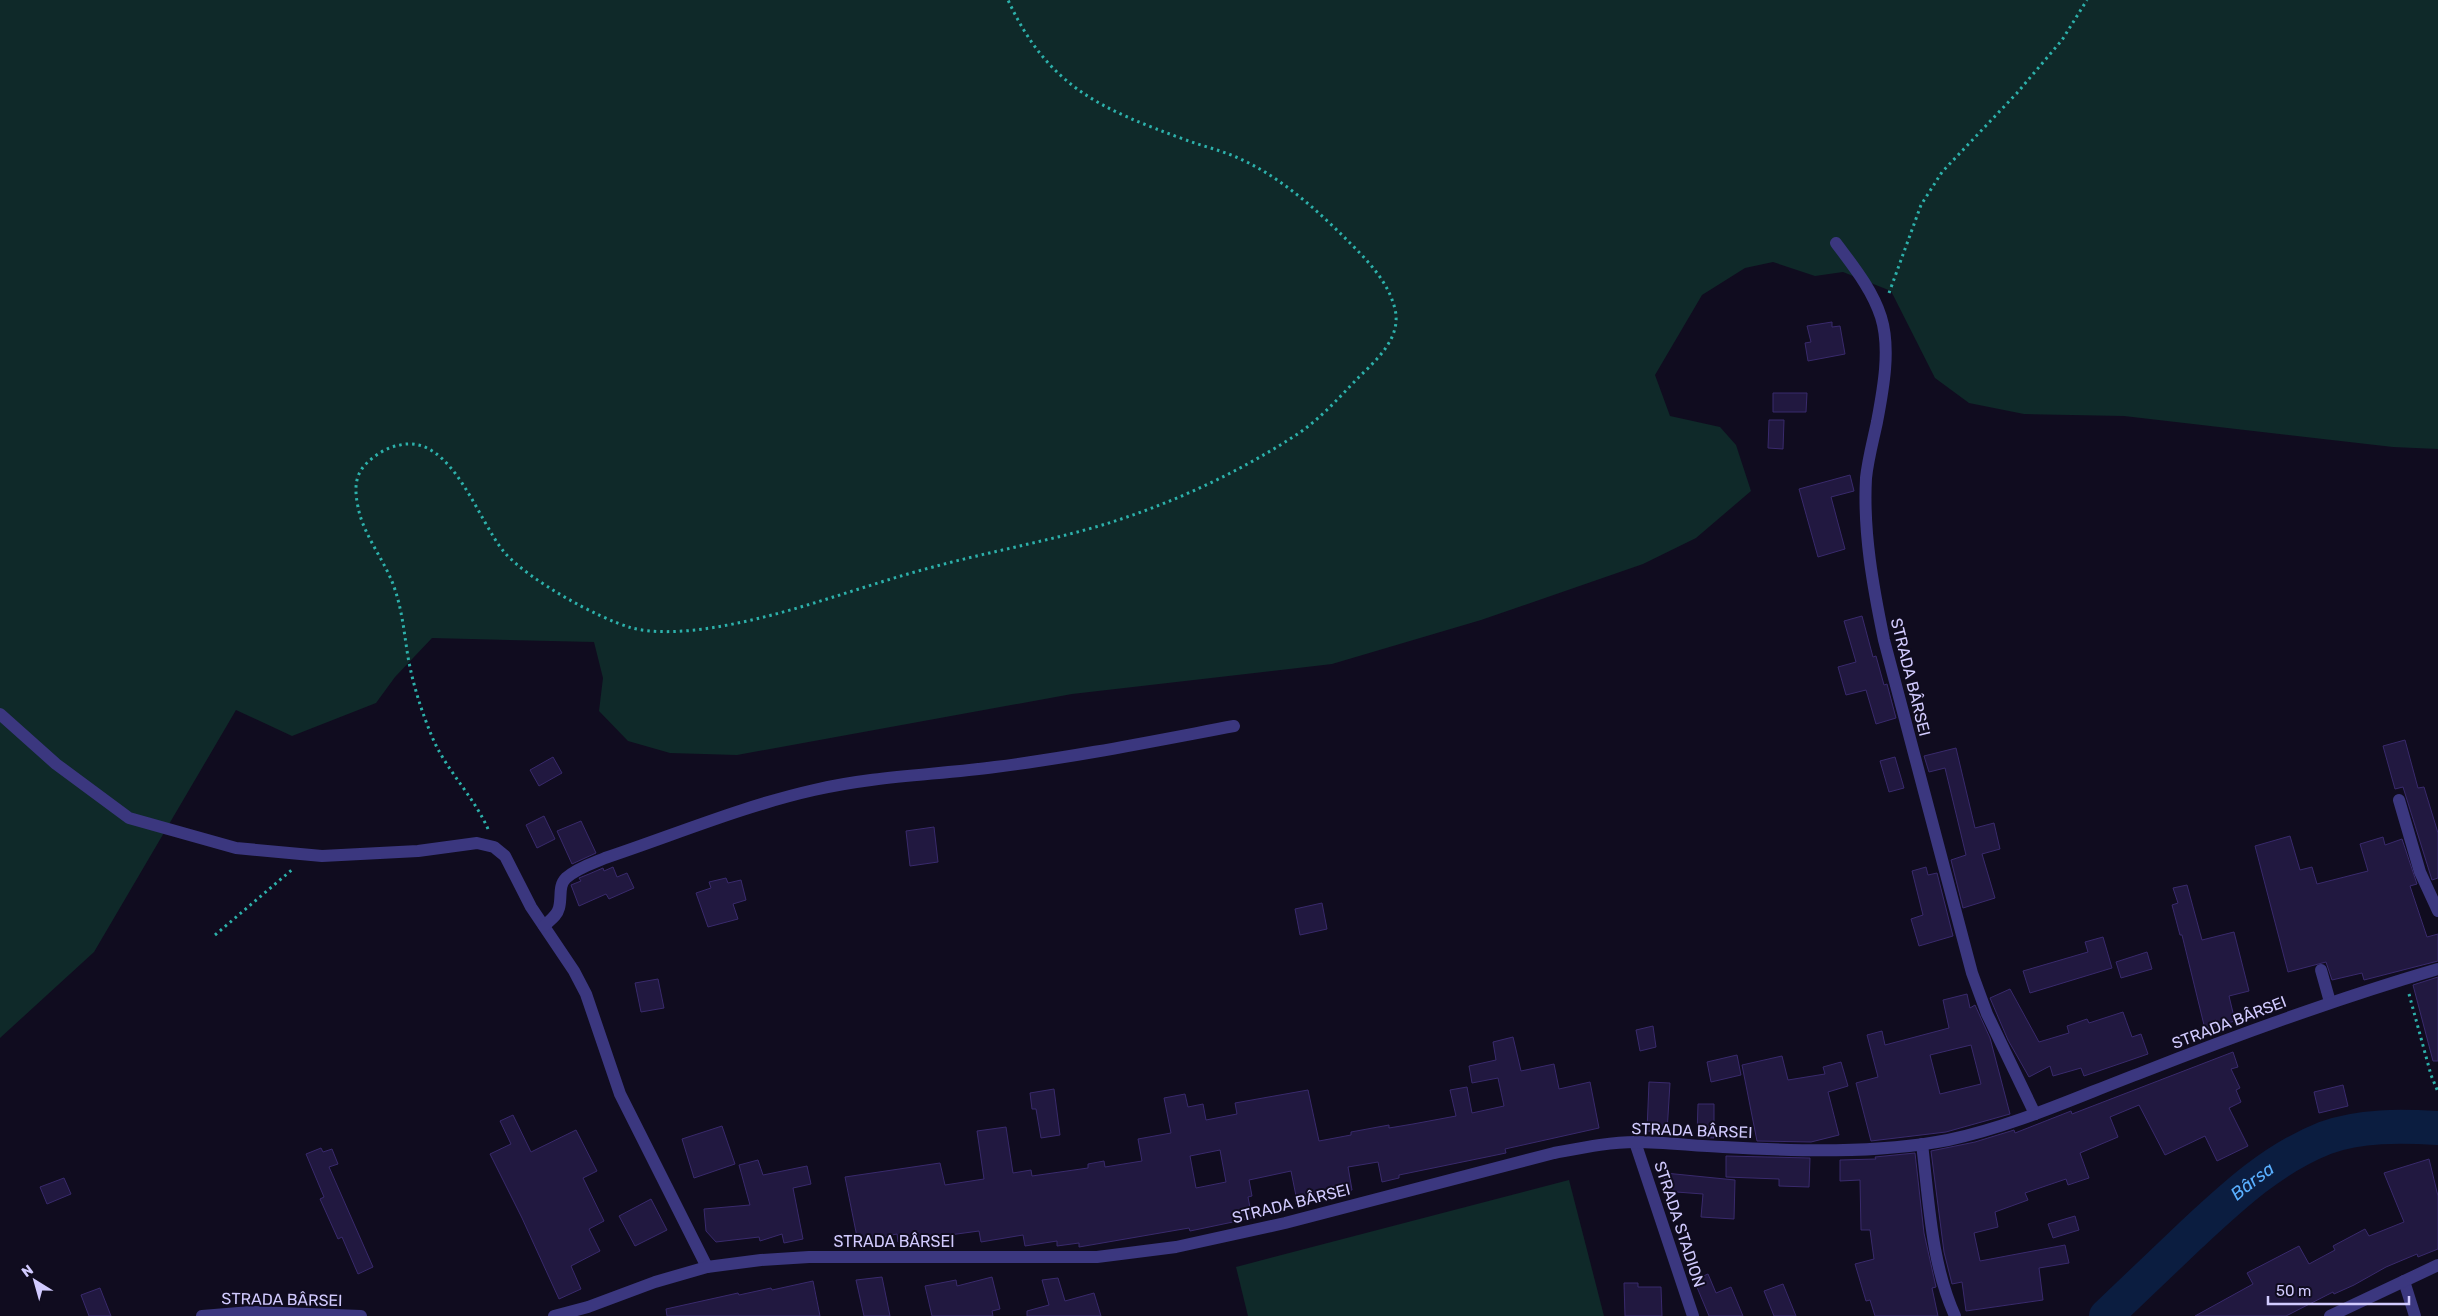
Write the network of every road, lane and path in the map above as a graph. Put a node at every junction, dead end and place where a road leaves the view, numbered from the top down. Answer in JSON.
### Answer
{"nodes":[{"id":1,"x":1008,"y":0,"type":"edge"},
{"id":2,"x":2087,"y":0,"type":"edge"},
{"id":3,"x":1836,"y":243,"type":"dead end"},
{"id":4,"x":1881,"y":318,"type":"junction"},
{"id":5,"x":0,"y":714,"type":"edge"},
{"id":6,"x":1234,"y":726,"type":"dead end"},
{"id":7,"x":2399,"y":800,"type":"dead end"},
{"id":8,"x":494,"y":847,"type":"junction"},
{"id":9,"x":306,"y":854,"type":"junction"},
{"id":10,"x":2438,"y":911,"type":"edge"},
{"id":11,"x":544,"y":926,"type":"junction"},
{"id":12,"x":215,"y":936,"type":"dead end"},
{"id":13,"x":2438,"y":969,"type":"edge"},
{"id":14,"x":2321,"y":970,"type":"dead end"},
{"id":15,"x":2406,"y":978,"type":"junction"},
{"id":16,"x":2330,"y":1002,"type":"junction"},
{"id":17,"x":2438,"y":1092,"type":"edge"},
{"id":18,"x":2035,"y":1114,"type":"junction"},
{"id":19,"x":1635,"y":1142,"type":"junction"},
{"id":20,"x":1922,"y":1144,"type":"junction"},
{"id":21,"x":2438,"y":1265,"type":"edge"},
{"id":22,"x":707,"y":1267,"type":"junction"},
{"id":23,"x":2404,"y":1281,"type":"junction"},
{"id":24,"x":202,"y":1316,"type":"edge"},
{"id":25,"x":361,"y":1316,"type":"edge"},
{"id":26,"x":554,"y":1316,"type":"edge"},
{"id":27,"x":1693,"y":1316,"type":"edge"},
{"id":28,"x":1955,"y":1316,"type":"edge"},
{"id":29,"x":2330,"y":1316,"type":"edge"},
{"id":30,"x":2416,"y":1316,"type":"edge"}],
"edges":[{"from":1,"to":8,"type":"path"},
{"from":2,"to":4,"type":"path"},
{"from":3,"to":4,"type":"street","name":"STRADA BÂRSEI"},
{"from":4,"to":18,"type":"street","name":"STRADA BÂRSEI"},
{"from":5,"to":9,"type":"street"},
{"from":6,"to":11,"type":"street"},
{"from":7,"to":10,"type":"street"},
{"from":8,"to":9,"type":"street"},
{"from":8,"to":11,"type":"street"},
{"from":9,"to":12,"type":"path"},
{"from":11,"to":22,"type":"street"},
{"from":13,"to":15,"type":"street","name":"STRADA BÂRSEI"},
{"from":14,"to":16,"type":"street"},
{"from":15,"to":16,"type":"street","name":"STRADA BÂRSEI"},
{"from":15,"to":17,"type":"path"},
{"from":16,"to":18,"type":"street","name":"STRADA BÂRSEI"},
{"from":18,"to":20,"type":"street","name":"STRADA BÂRSEI"},
{"from":19,"to":20,"type":"street","name":"STRADA BÂRSEI"},
{"from":19,"to":22,"type":"street","name":"STRADA BÂRSEI"},
{"from":19,"to":27,"type":"street","name":"STRADA STADION"},
{"from":20,"to":28,"type":"street"},
{"from":21,"to":23,"type":"street"},
{"from":22,"to":26,"type":"street","name":"STRADA BÂRSEI"},
{"from":23,"to":29,"type":"street"},
{"from":23,"to":30,"type":"street"},
{"from":24,"to":25,"type":"street","name":"STRADA BÂRSEI"}]}
